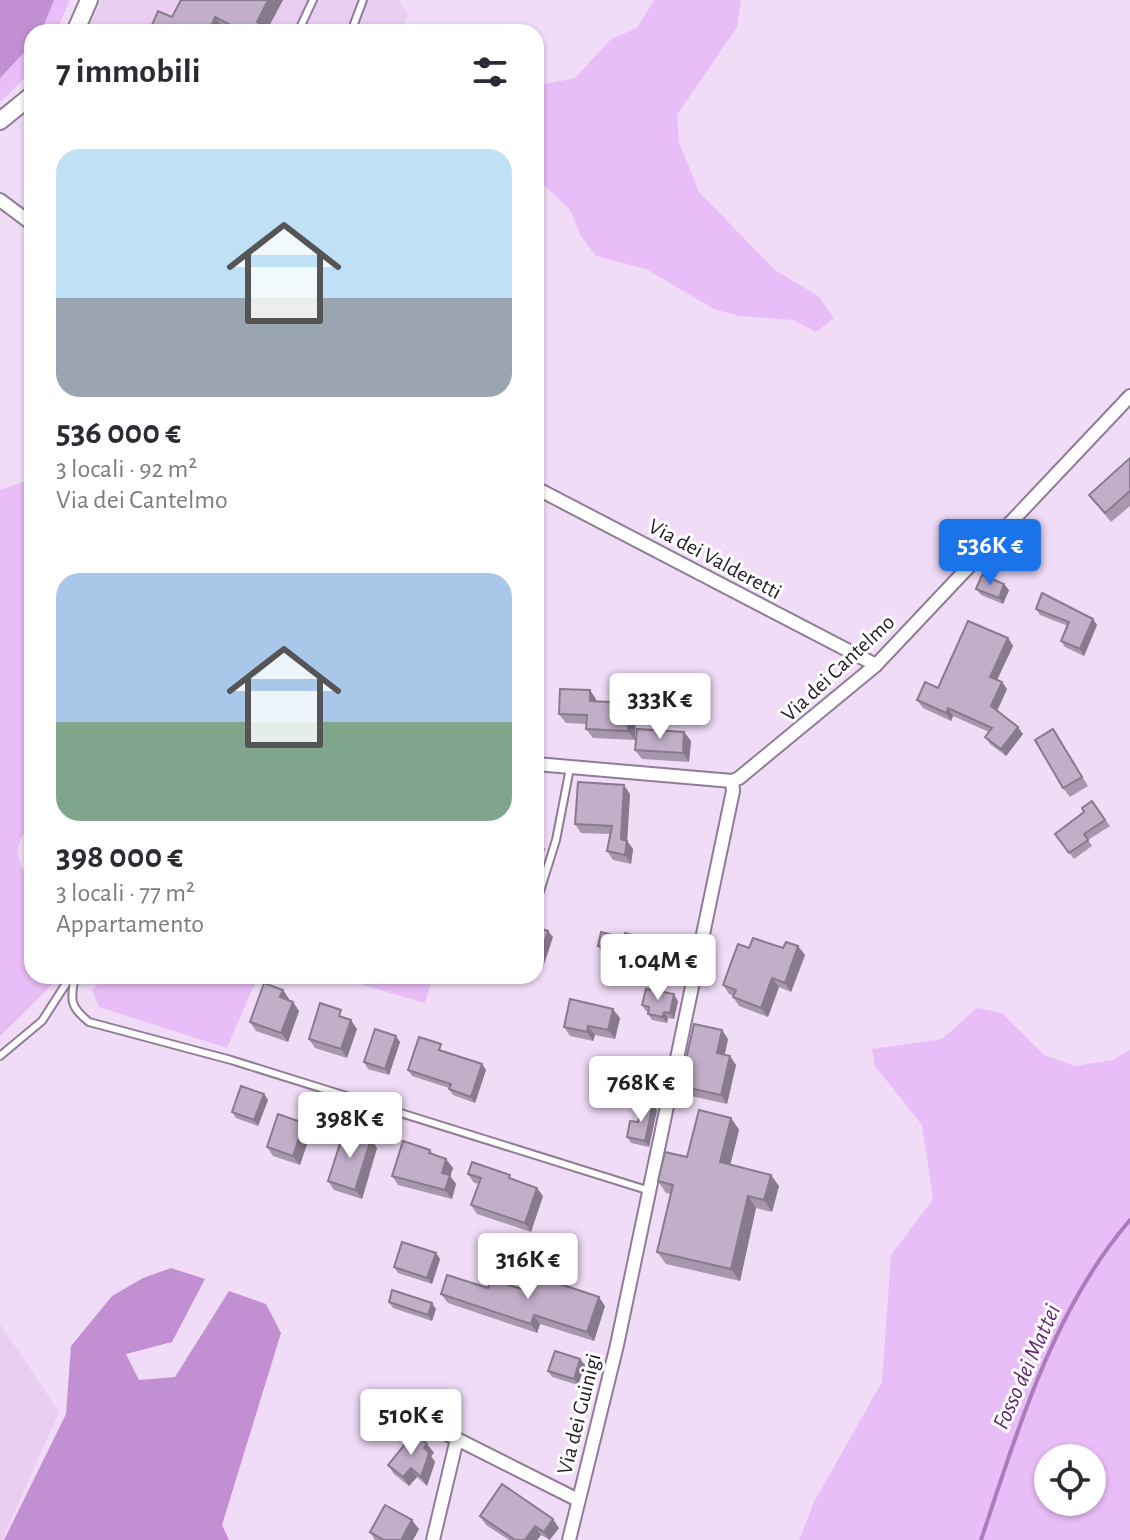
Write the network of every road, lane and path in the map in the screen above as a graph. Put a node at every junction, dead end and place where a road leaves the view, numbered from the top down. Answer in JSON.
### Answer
{"nodes":[{"id":1,"x":89,"y":0,"type":"edge"},
{"id":2,"x":313,"y":0,"type":"edge"},
{"id":3,"x":363,"y":0,"type":"edge"},
{"id":4,"x":78,"y":24,"type":"edge"},
{"id":5,"x":302,"y":24,"type":"edge"},
{"id":6,"x":354,"y":24,"type":"edge"},
{"id":7,"x":24,"y":102,"type":"edge"},
{"id":8,"x":0,"y":121,"type":"edge"},
{"id":9,"x":0,"y":200,"type":"edge"},
{"id":10,"x":24,"y":218,"type":"edge"},
{"id":11,"x":1130,"y":396,"type":"edge"},
{"id":12,"x":544,"y":492,"type":"edge"},
{"id":13,"x":876,"y":665,"type":"junction"},
{"id":14,"x":544,"y":765,"type":"edge"},
{"id":15,"x":570,"y":768,"type":"junction"},
{"id":16,"x":732,"y":781,"type":"junction"},
{"id":17,"x":544,"y":878,"type":"edge"},
{"id":18,"x":67,"y":984,"type":"edge"},
{"id":19,"x":72,"y":984,"type":"edge"},
{"id":20,"x":0,"y":1056,"type":"edge"},
{"id":21,"x":650,"y":1191,"type":"junction"},
{"id":22,"x":427,"y":1424,"type":"dead end"},
{"id":23,"x":457,"y":1439,"type":"junction"},
{"id":24,"x":578,"y":1500,"type":"junction"},
{"id":25,"x":433,"y":1540,"type":"edge"},
{"id":26,"x":569,"y":1540,"type":"edge"}],
"edges":[{"from":1,"to":4,"type":"main road"},
{"from":2,"to":5,"type":"lane"},
{"from":3,"to":6,"type":"lane"},
{"from":7,"to":8,"type":"main road"},
{"from":9,"to":10,"type":"street"},
{"from":11,"to":13,"type":"street","name":"Via dei Cantelmo"},
{"from":12,"to":13,"type":"street","name":"Via dei Valderetti"},
{"from":13,"to":16,"type":"street","name":"Via dei Cantelmo"},
{"from":14,"to":15,"type":"street"},
{"from":15,"to":16,"type":"street"},
{"from":15,"to":17,"type":"lane"},
{"from":16,"to":21,"type":"street","name":"Via dei Guinigi"},
{"from":18,"to":20,"type":"lane"},
{"from":19,"to":21,"type":"lane"},
{"from":21,"to":24,"type":"street","name":"Via dei Guinigi"},
{"from":22,"to":23,"type":"street"},
{"from":23,"to":24,"type":"street"},
{"from":23,"to":25,"type":"street"},
{"from":24,"to":26,"type":"street","name":"Via dei Guinigi"}]}
